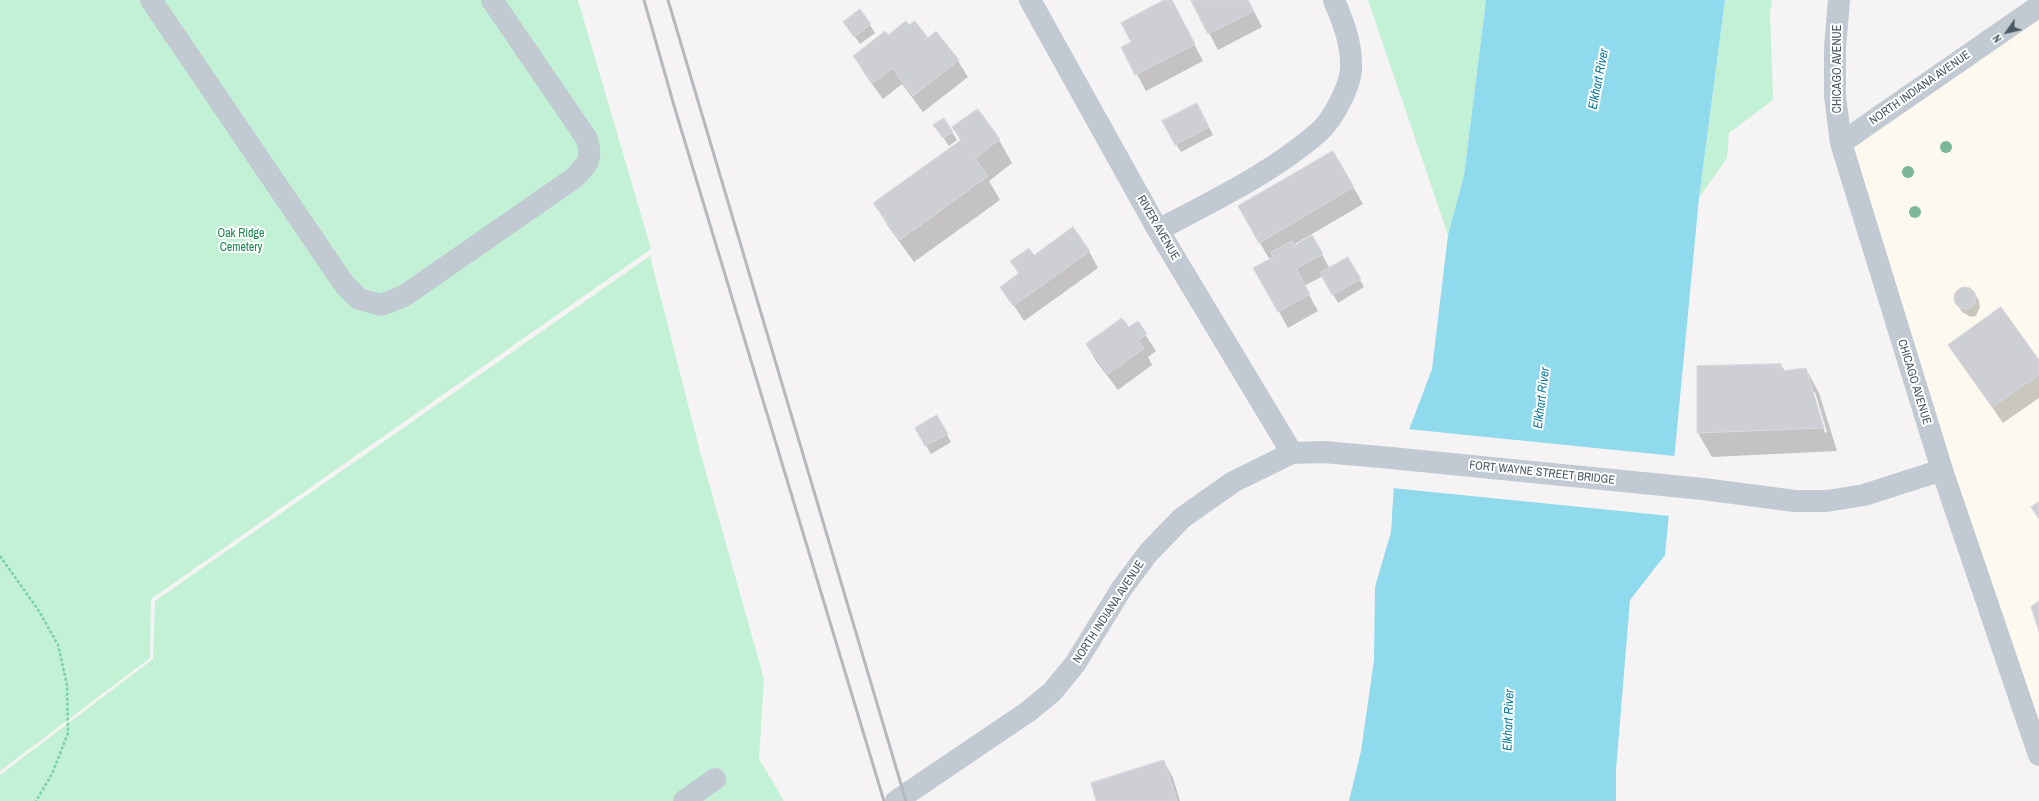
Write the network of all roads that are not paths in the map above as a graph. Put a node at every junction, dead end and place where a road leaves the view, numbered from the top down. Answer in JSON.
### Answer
{"nodes":[{"id":1,"x":151,"y":0,"type":"edge"},
{"id":2,"x":492,"y":0,"type":"edge"},
{"id":3,"x":1030,"y":0,"type":"edge"},
{"id":4,"x":1334,"y":0,"type":"edge"},
{"id":5,"x":1839,"y":0,"type":"edge"},
{"id":6,"x":2039,"y":6,"type":"edge"},
{"id":7,"x":1841,"y":143,"type":"junction"},
{"id":8,"x":1158,"y":230,"type":"junction"},
{"id":9,"x":1292,"y":453,"type":"junction"},
{"id":10,"x":1381,"y":456,"type":"joint"},
{"id":11,"x":1942,"y":470,"type":"junction"},
{"id":12,"x":2039,"y":755,"type":"edge"},
{"id":13,"x":715,"y":779,"type":"dead end"},
{"id":14,"x":684,"y":801,"type":"edge"},
{"id":15,"x":896,"y":801,"type":"edge"}],
"edges":[{"from":1,"to":2,"type":"street"},
{"from":3,"to":8,"type":"street","name":"RIVER AVENUE"},
{"from":4,"to":8,"type":"street"},
{"from":5,"to":7,"type":"street","name":"CHICAGO AVENUE"},
{"from":6,"to":7,"type":"street","name":"NORTH INDIANA AVENUE"},
{"from":7,"to":11,"type":"street","name":"CHICAGO AVENUE"},
{"from":8,"to":9,"type":"street","name":"RIVER AVENUE"},
{"from":9,"to":10,"type":"street","name":"NORTH INDIANA AVENUE"},
{"from":9,"to":15,"type":"street","name":"NORTH INDIANA AVENUE"},
{"from":10,"to":11,"type":"street","name":"FORT WAYNE STREET BRIDGE"},
{"from":11,"to":12,"type":"street","name":"CHICAGO AVENUE"},
{"from":13,"to":14,"type":"street"}]}
